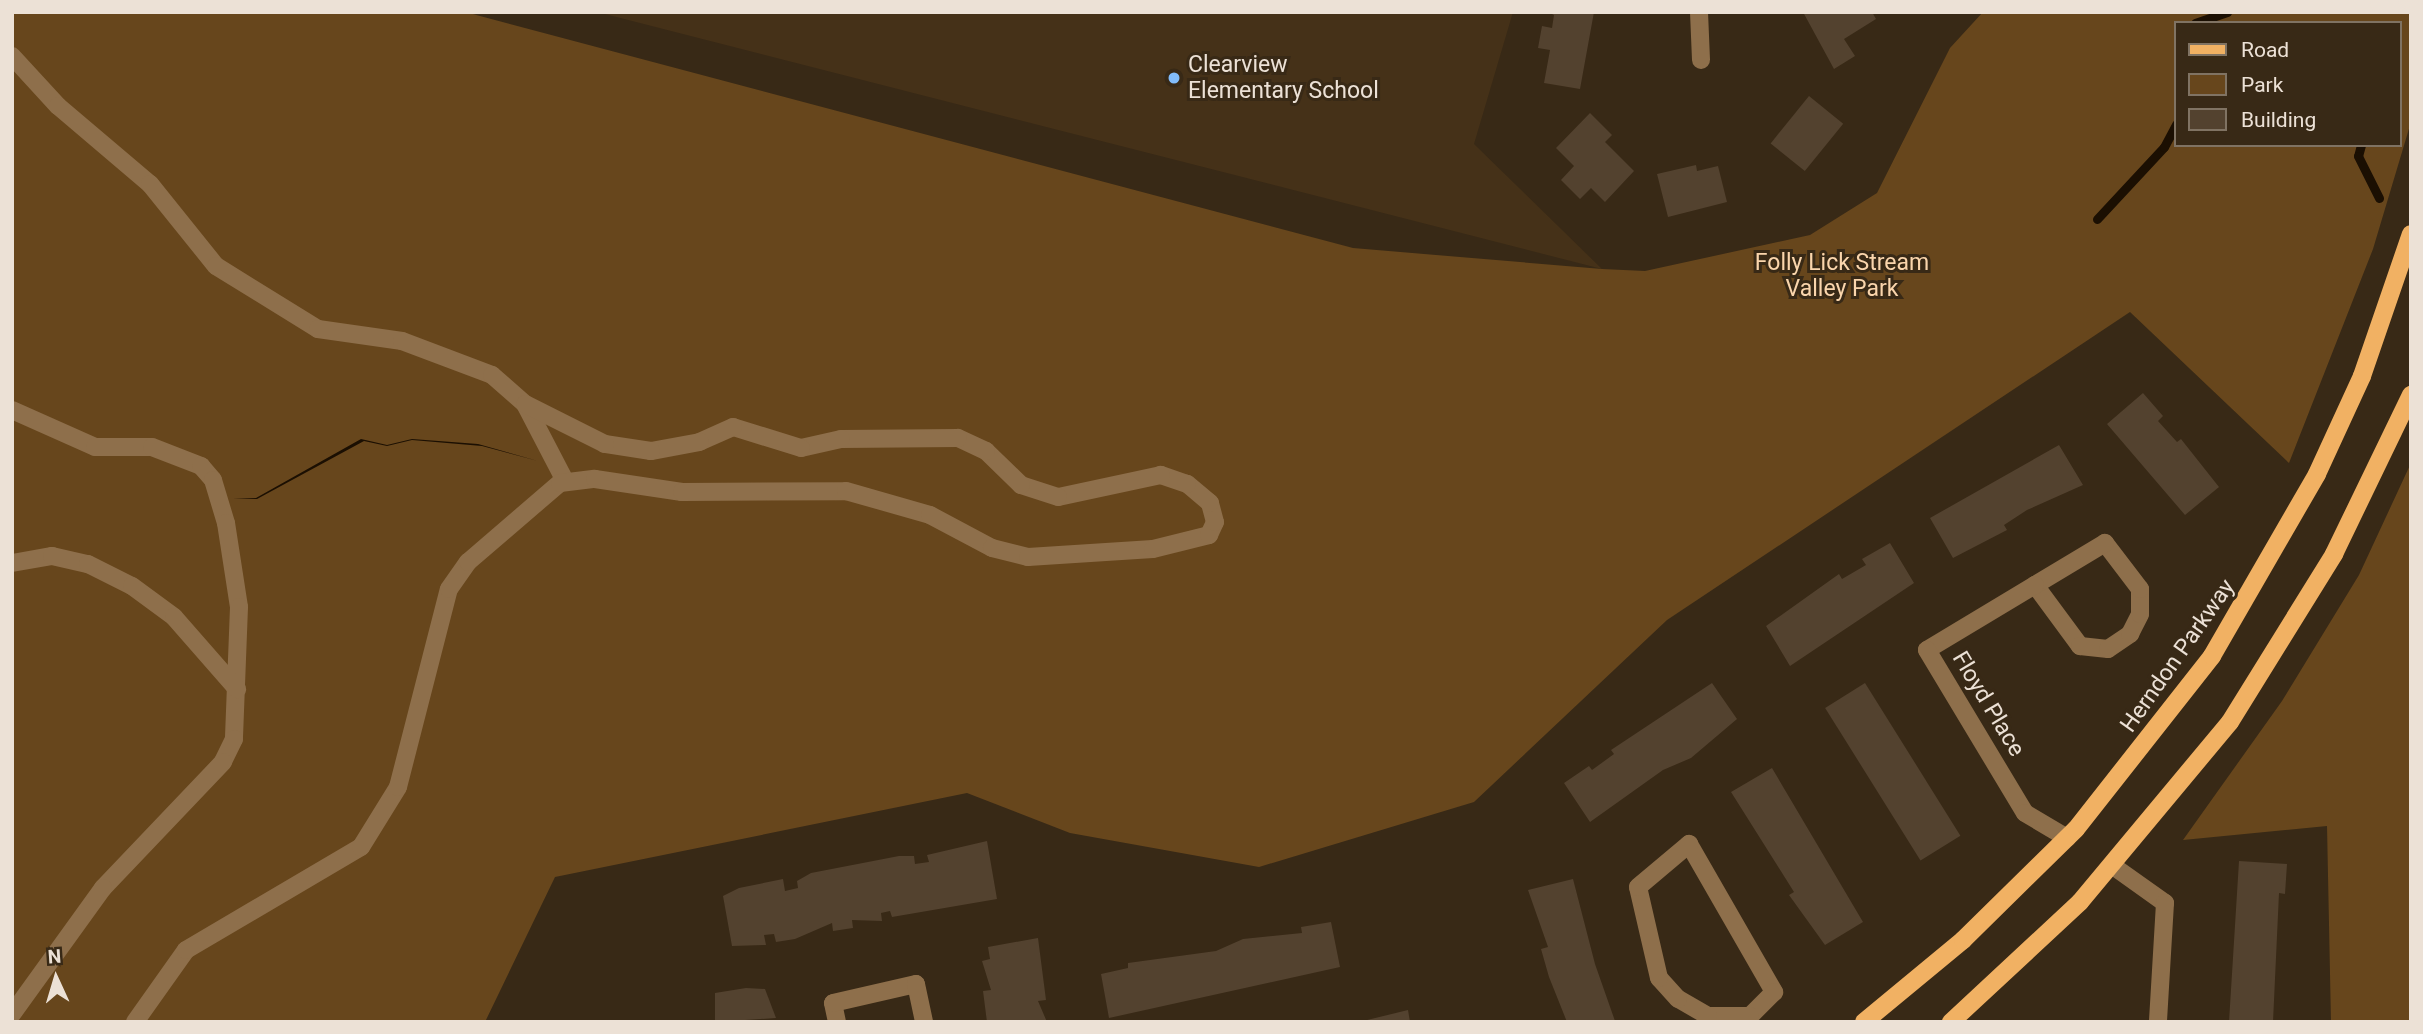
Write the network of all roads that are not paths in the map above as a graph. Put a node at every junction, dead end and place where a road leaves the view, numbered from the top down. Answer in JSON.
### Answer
{"nodes":[{"id":1,"x":1699,"y":12,"type":"edge"},
{"id":2,"x":12,"y":56,"type":"edge"},
{"id":3,"x":1701,"y":60,"type":"dead end"},
{"id":4,"x":2411,"y":234,"type":"edge"},
{"id":5,"x":2411,"y":395,"type":"edge"},
{"id":6,"x":525,"y":404,"type":"junction"},
{"id":7,"x":12,"y":410,"type":"edge"},
{"id":8,"x":563,"y":477,"type":"dead end"},
{"id":9,"x":12,"y":563,"type":"edge"},
{"id":10,"x":2035,"y":585,"type":"junction"},
{"id":11,"x":237,"y":689,"type":"junction"},
{"id":12,"x":2067,"y":838,"type":"junction"},
{"id":13,"x":2113,"y":866,"type":"junction"},
{"id":14,"x":12,"y":1014,"type":"edge"},
{"id":15,"x":1752,"y":1019,"type":"edge"},
{"id":16,"x":135,"y":1022,"type":"edge"},
{"id":17,"x":837,"y":1022,"type":"edge"},
{"id":18,"x":924,"y":1022,"type":"edge"},
{"id":19,"x":1864,"y":1022,"type":"edge"},
{"id":20,"x":1951,"y":1022,"type":"edge"},
{"id":21,"x":2158,"y":1022,"type":"edge"}],
"edges":[{"from":1,"to":3,"type":"street"},
{"from":2,"to":6,"type":"street"},
{"from":4,"to":12,"type":"main road","name":"Herndon Parkway"},
{"from":5,"to":13,"type":"main road"},
{"from":6,"to":8,"type":"street"},
{"from":6,"to":16,"type":"street"},
{"from":7,"to":11,"type":"street"},
{"from":9,"to":11,"type":"street"},
{"from":10,"to":10,"type":"street","name":"Floyd Place"},
{"from":10,"to":12,"type":"street","name":"Floyd Place"},
{"from":11,"to":14,"type":"street"},
{"from":12,"to":19,"type":"main road","name":"Herndon Parkway"},
{"from":13,"to":20,"type":"main road"},
{"from":13,"to":21,"type":"street"},
{"from":15,"to":15,"type":"street"},
{"from":17,"to":18,"type":"street"}]}
